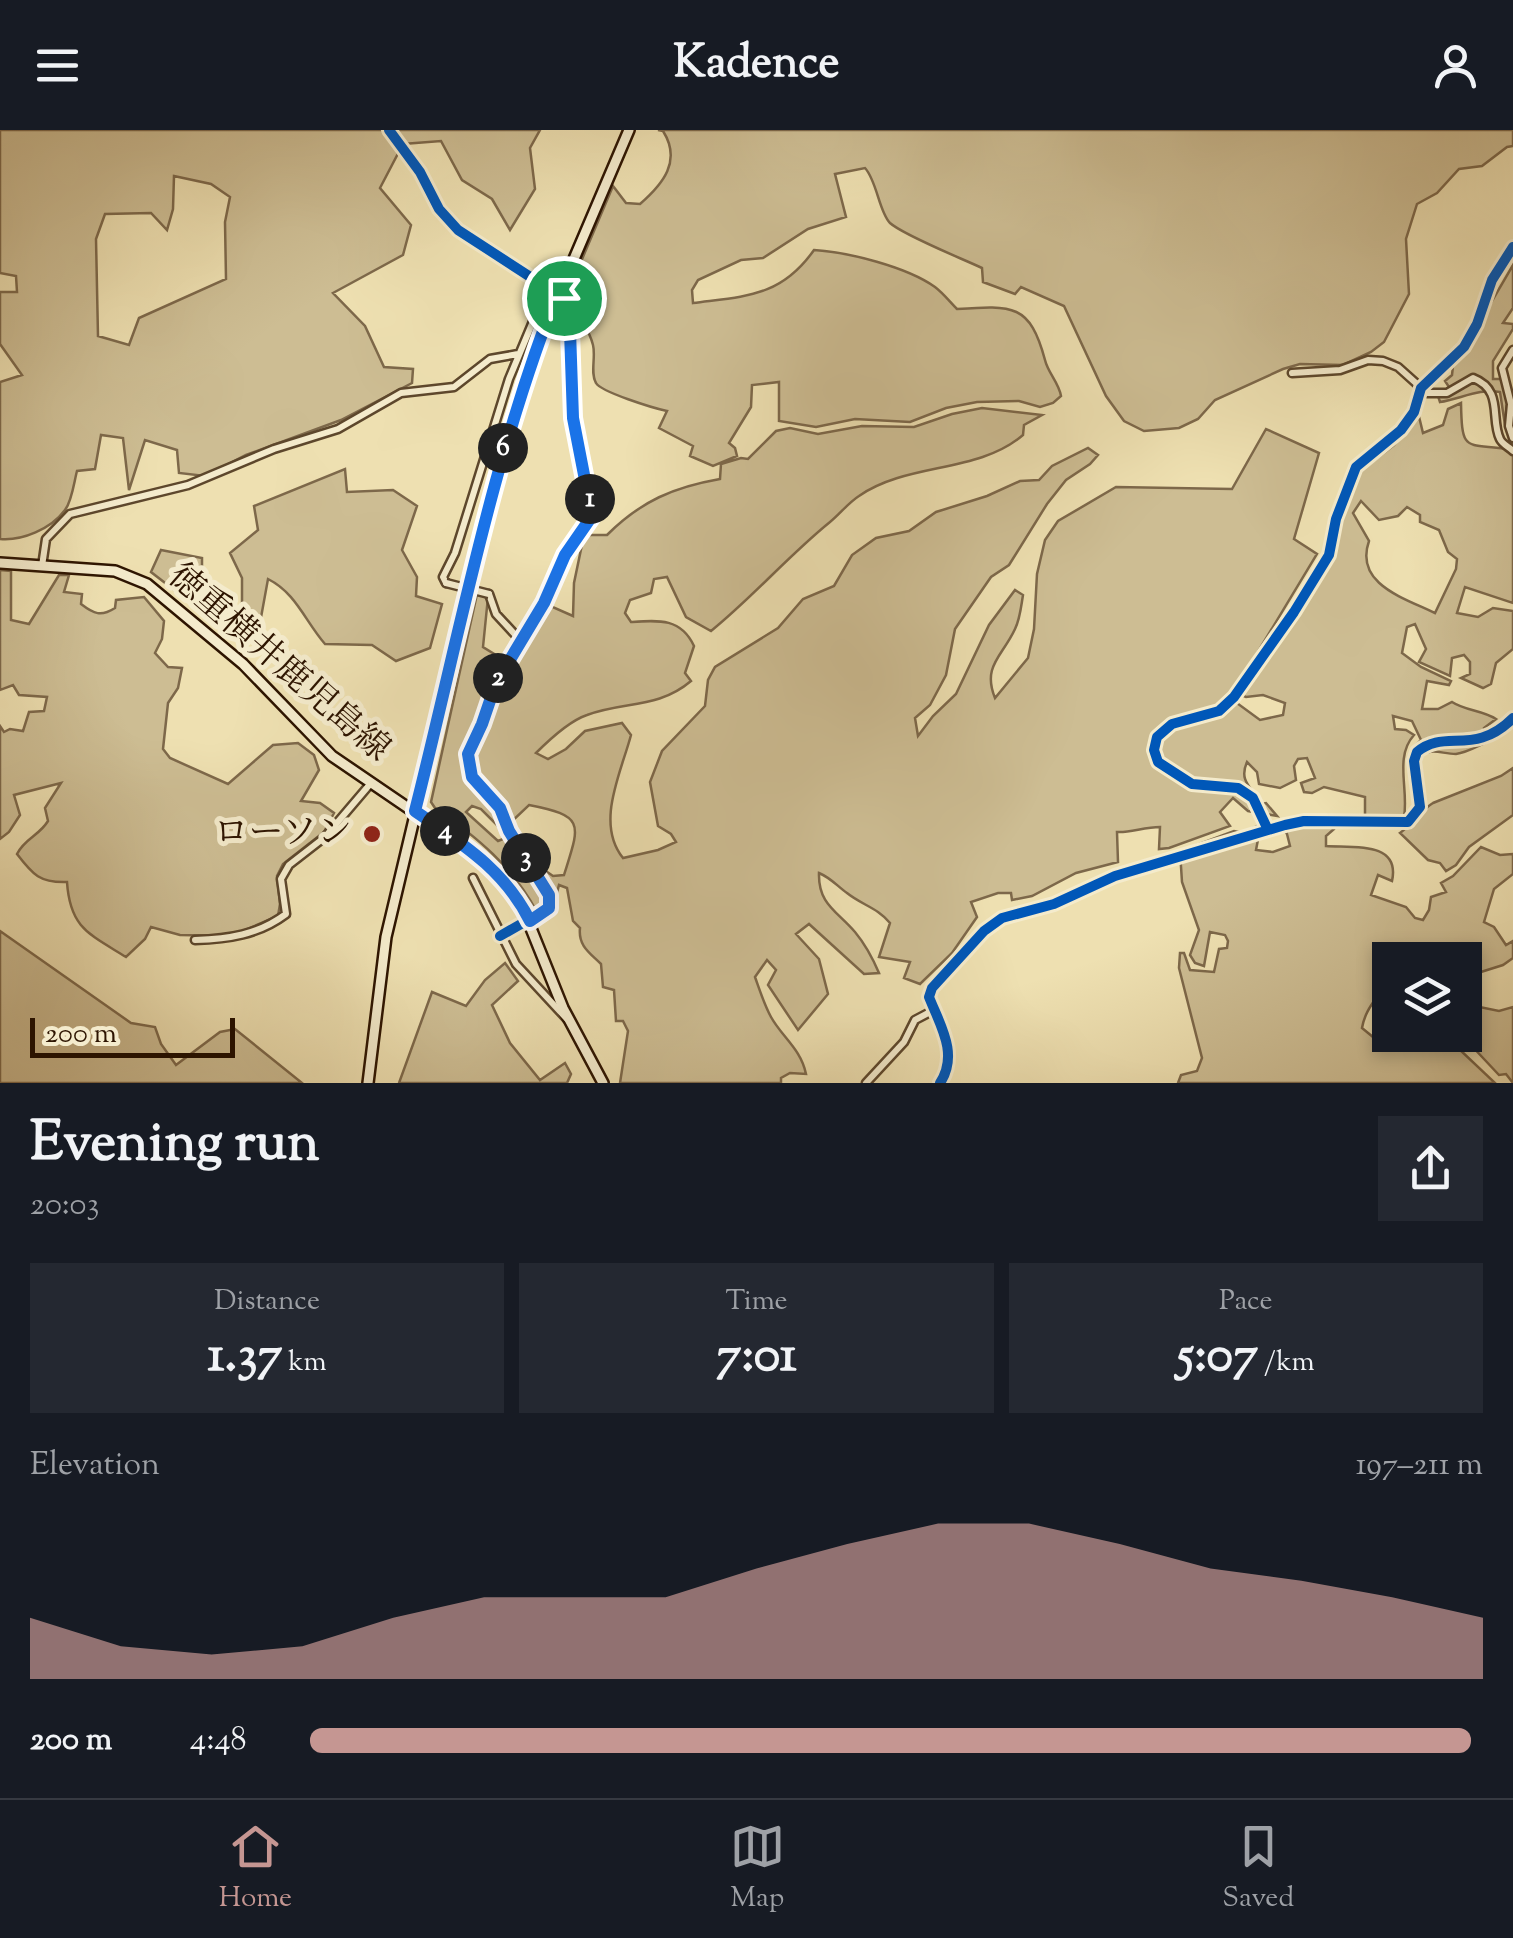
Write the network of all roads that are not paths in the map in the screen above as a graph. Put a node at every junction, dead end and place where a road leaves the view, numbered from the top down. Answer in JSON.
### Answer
{"nodes":[{"id":1,"x":388,"y":130,"type":"edge"},
{"id":2,"x":629,"y":130,"type":"edge"},
{"id":3,"x":1513,"y":247,"type":"edge"},
{"id":4,"x":552,"y":291,"type":"junction"},
{"id":5,"x":1513,"y":350,"type":"edge"},
{"id":6,"x":518,"y":354,"type":"junction"},
{"id":7,"x":1292,"y":373,"type":"dead end"},
{"id":8,"x":1420,"y":388,"type":"junction"},
{"id":9,"x":1513,"y":438,"type":"edge"},
{"id":10,"x":1513,"y":450,"type":"edge"},
{"id":11,"x":0,"y":563,"type":"edge"},
{"id":12,"x":42,"y":566,"type":"junction"},
{"id":13,"x":521,"y":641,"type":"junction"},
{"id":14,"x":1513,"y":718,"type":"edge"},
{"id":15,"x":371,"y":783,"type":"junction"},
{"id":16,"x":415,"y":811,"type":"junction"},
{"id":17,"x":1268,"y":830,"type":"junction"},
{"id":18,"x":473,"y":878,"type":"dead end"},
{"id":19,"x":530,"y":921,"type":"junction"},
{"id":20,"x":500,"y":936,"type":"junction"},
{"id":21,"x":194,"y":940,"type":"dead end"},
{"id":22,"x":934,"y":1010,"type":"junction"},
{"id":23,"x":571,"y":1024,"type":"junction"},
{"id":24,"x":368,"y":1083,"type":"edge"},
{"id":25,"x":603,"y":1083,"type":"edge"},
{"id":26,"x":866,"y":1083,"type":"edge"},
{"id":27,"x":940,"y":1083,"type":"edge"}],
"edges":[{"from":1,"to":4,"type":"street"},
{"from":2,"to":4,"type":"main road"},
{"from":3,"to":8,"type":"street"},
{"from":4,"to":6,"type":"street"},
{"from":4,"to":13,"type":"street"},
{"from":4,"to":16,"type":"main road"},
{"from":5,"to":9,"type":"street"},
{"from":6,"to":12,"type":"street"},
{"from":6,"to":13,"type":"street","bridge":true},
{"from":7,"to":8,"type":"street"},
{"from":8,"to":10,"type":"street"},
{"from":8,"to":17,"type":"street"},
{"from":11,"to":12,"type":"main road","name":"徳重横井鹿児島線"},
{"from":12,"to":15,"type":"main road","name":"徳重横井鹿児島線"},
{"from":13,"to":19,"type":"street"},
{"from":14,"to":17,"type":"street"},
{"from":15,"to":16,"type":"main road","name":"徳重横井鹿児島線"},
{"from":15,"to":21,"type":"street"},
{"from":16,"to":19,"type":"main road","name":"徳重横井鹿児島線"},
{"from":16,"to":24,"type":"main road"},
{"from":17,"to":22,"type":"street"},
{"from":18,"to":20,"type":"street"},
{"from":19,"to":20,"type":"street"},
{"from":19,"to":23,"type":"main road","name":"徳重横井鹿児島線"},
{"from":20,"to":23,"type":"street"},
{"from":22,"to":26,"type":"street"},
{"from":22,"to":27,"type":"street"},
{"from":23,"to":25,"type":"main road","name":"徳重横井鹿児島線"}]}
